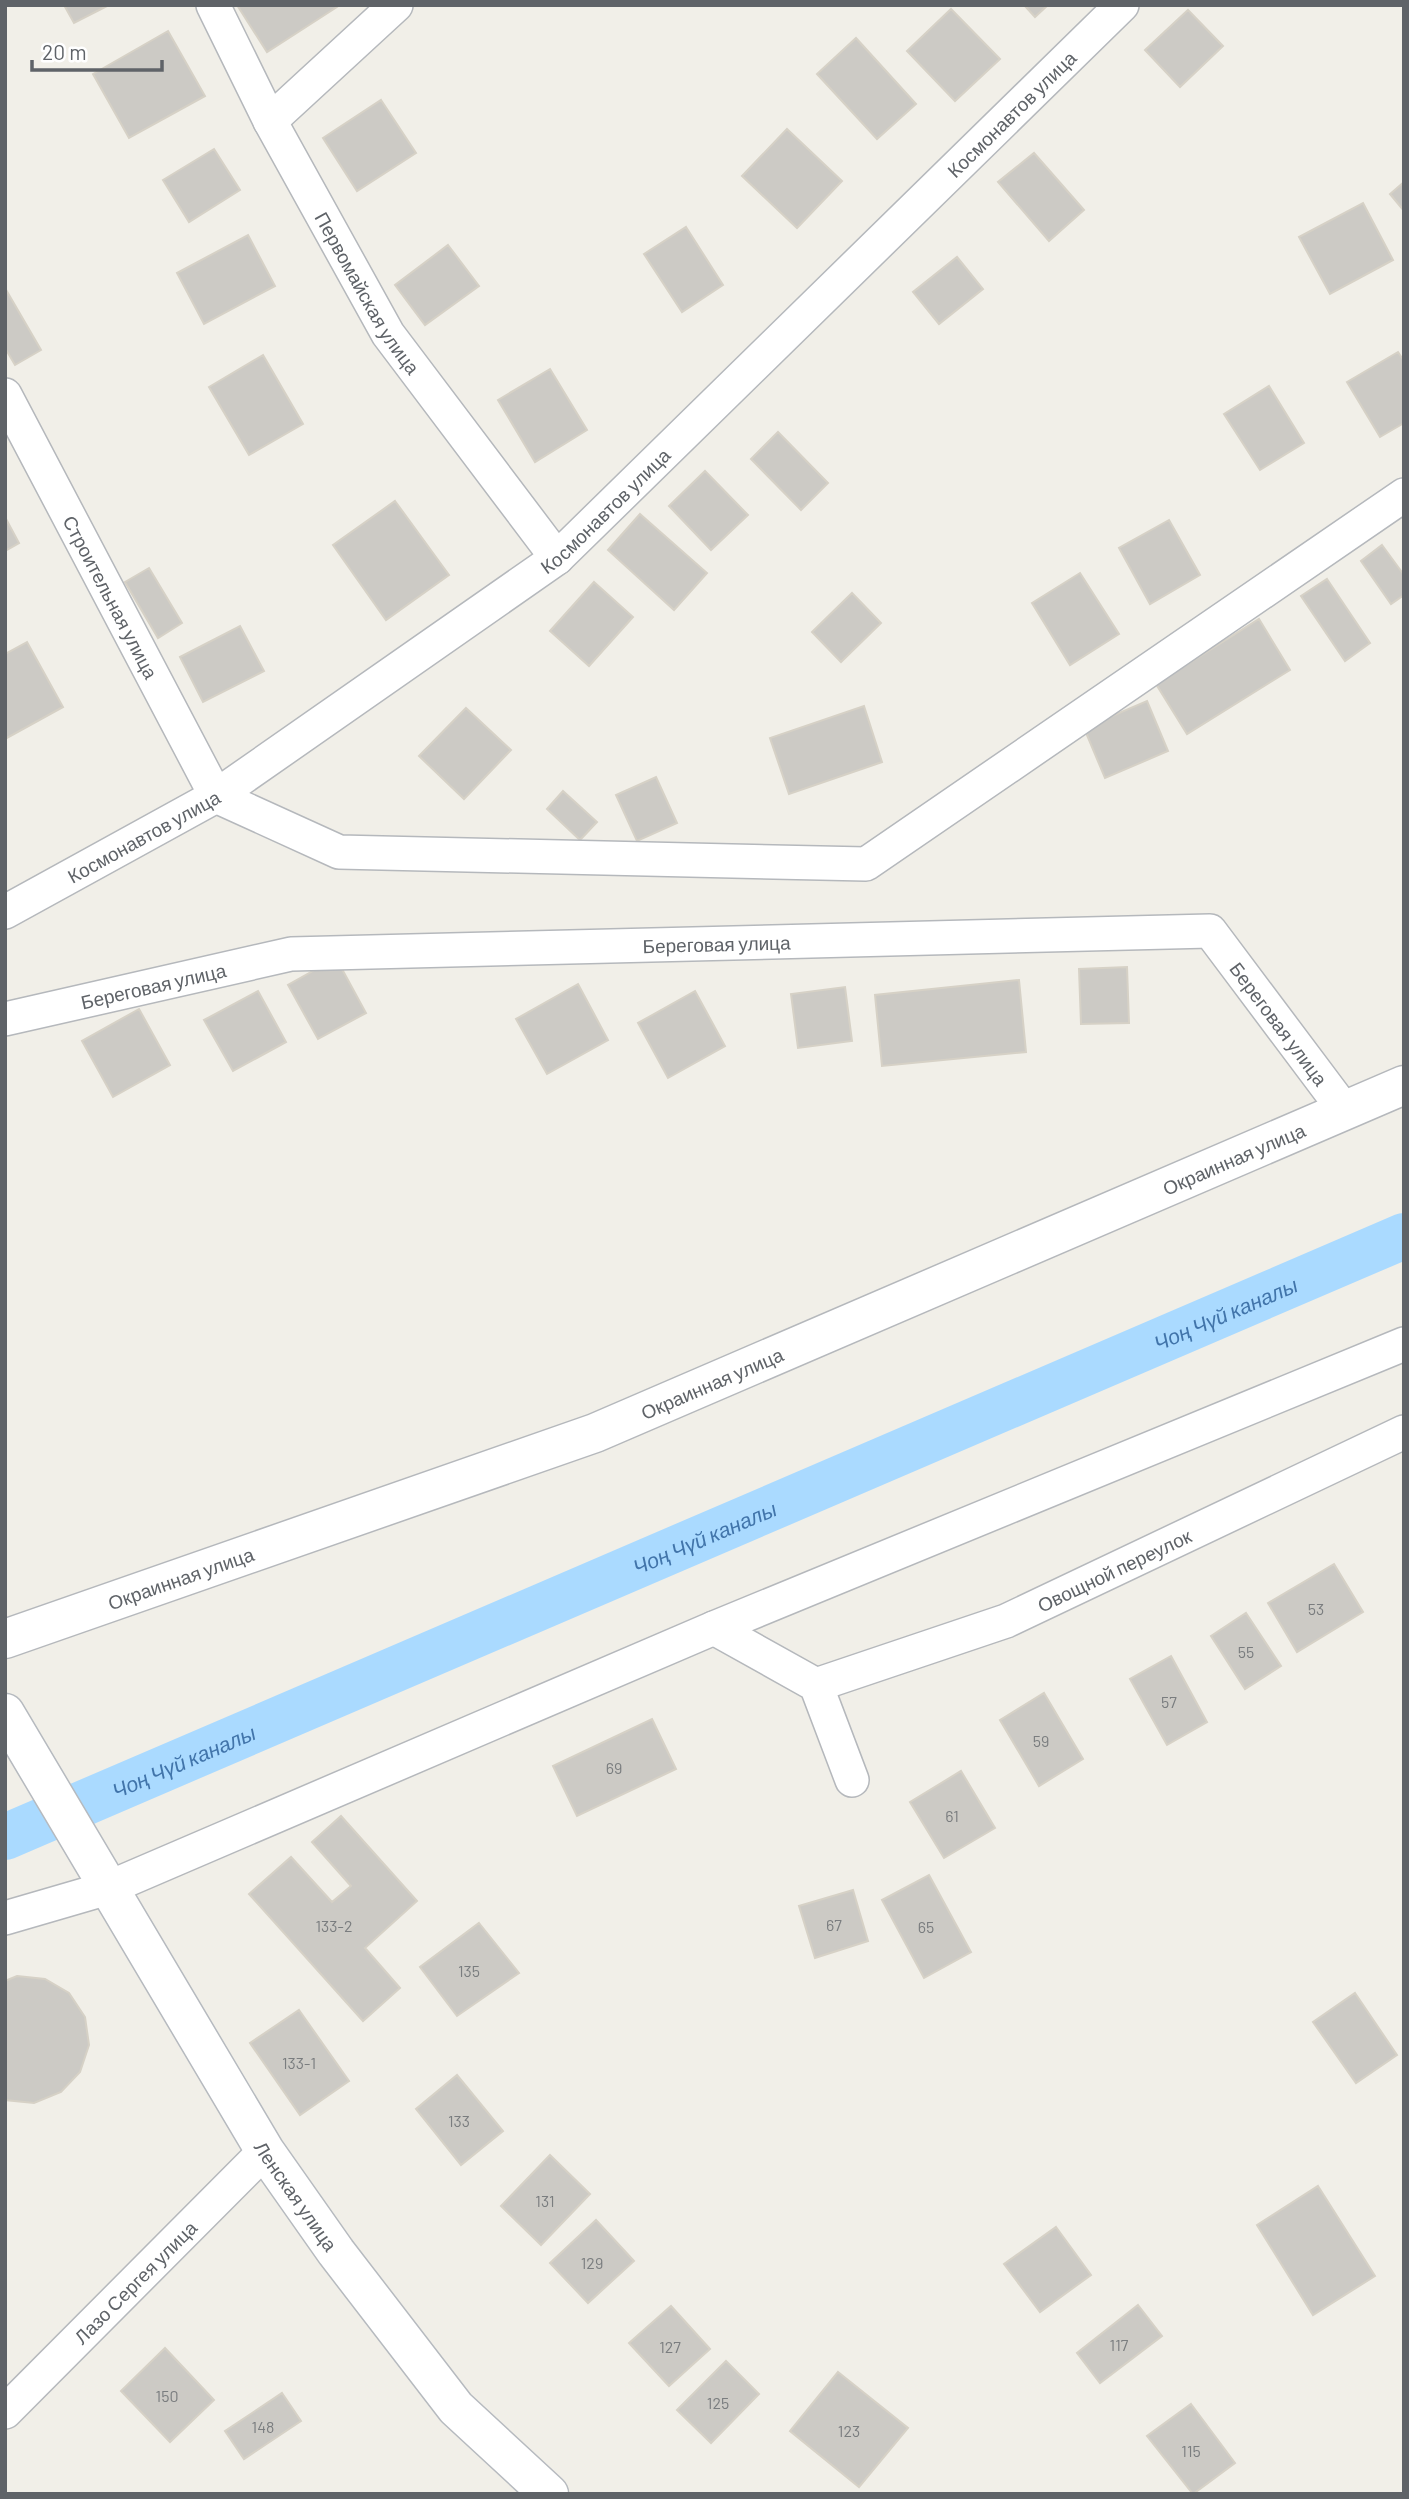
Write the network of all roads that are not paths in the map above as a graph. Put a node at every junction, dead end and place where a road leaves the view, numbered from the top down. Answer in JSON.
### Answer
{"nodes":[{"id":1,"x":213,"y":5,"type":"edge"},
{"id":2,"x":396,"y":5,"type":"edge"},
{"id":3,"x":1122,"y":5,"type":"edge"},
{"id":4,"x":270,"y":121,"type":"junction"},
{"id":5,"x":5,"y":395,"type":"edge"},
{"id":6,"x":1404,"y":495,"type":"edge"},
{"id":7,"x":557,"y":558,"type":"junction"},
{"id":8,"x":216,"y":796,"type":"junction"},
{"id":9,"x":5,"y":912,"type":"edge"},
{"id":10,"x":5,"y":1019,"type":"edge"},
{"id":11,"x":1404,"y":1085,"type":"edge"},
{"id":12,"x":1345,"y":1111,"type":"junction"},
{"id":13,"x":1404,"y":1344,"type":"edge"},
{"id":14,"x":1404,"y":1432,"type":"edge"},
{"id":15,"x":714,"y":1628,"type":"junction"},
{"id":16,"x":5,"y":1639,"type":"edge"},
{"id":17,"x":816,"y":1685,"type":"junction"},
{"id":18,"x":5,"y":1713,"type":"edge"},
{"id":19,"x":852,"y":1780,"type":"dead end"},
{"id":20,"x":99,"y":1875,"type":"junction"},
{"id":21,"x":5,"y":1918,"type":"edge"},
{"id":22,"x":265,"y":2151,"type":"junction"},
{"id":23,"x":5,"y":2412,"type":"edge"},
{"id":24,"x":549,"y":2494,"type":"edge"}],
"edges":[{"from":1,"to":4,"type":"street","name":"Первомайская улица"},
{"from":2,"to":4,"type":"street"},
{"from":3,"to":7,"type":"street","name":"Космонавтов улица"},
{"from":4,"to":7,"type":"street","name":"Первомайская улица"},
{"from":5,"to":8,"type":"street","name":"Строительная улица"},
{"from":6,"to":8,"type":"street"},
{"from":7,"to":8,"type":"street","name":"Космонавтов улица"},
{"from":8,"to":9,"type":"street","name":"Космонавтов улица"},
{"from":10,"to":12,"type":"street","name":"Береговая улица"},
{"from":11,"to":12,"type":"street","name":"Окраинная улица"},
{"from":12,"to":16,"type":"street","name":"Окраинная улица"},
{"from":13,"to":15,"type":"street"},
{"from":14,"to":17,"type":"street","name":"Овощной переулок"},
{"from":15,"to":17,"type":"street"},
{"from":15,"to":20,"type":"street"},
{"from":17,"to":19,"type":"street"},
{"from":18,"to":20,"type":"street","name":"Ленская улица"},
{"from":20,"to":21,"type":"street"},
{"from":20,"to":22,"type":"street","name":"Ленская улица"},
{"from":22,"to":23,"type":"street","name":"Лазо Сергея улица"},
{"from":22,"to":24,"type":"street","name":"Ленская улица"}]}
